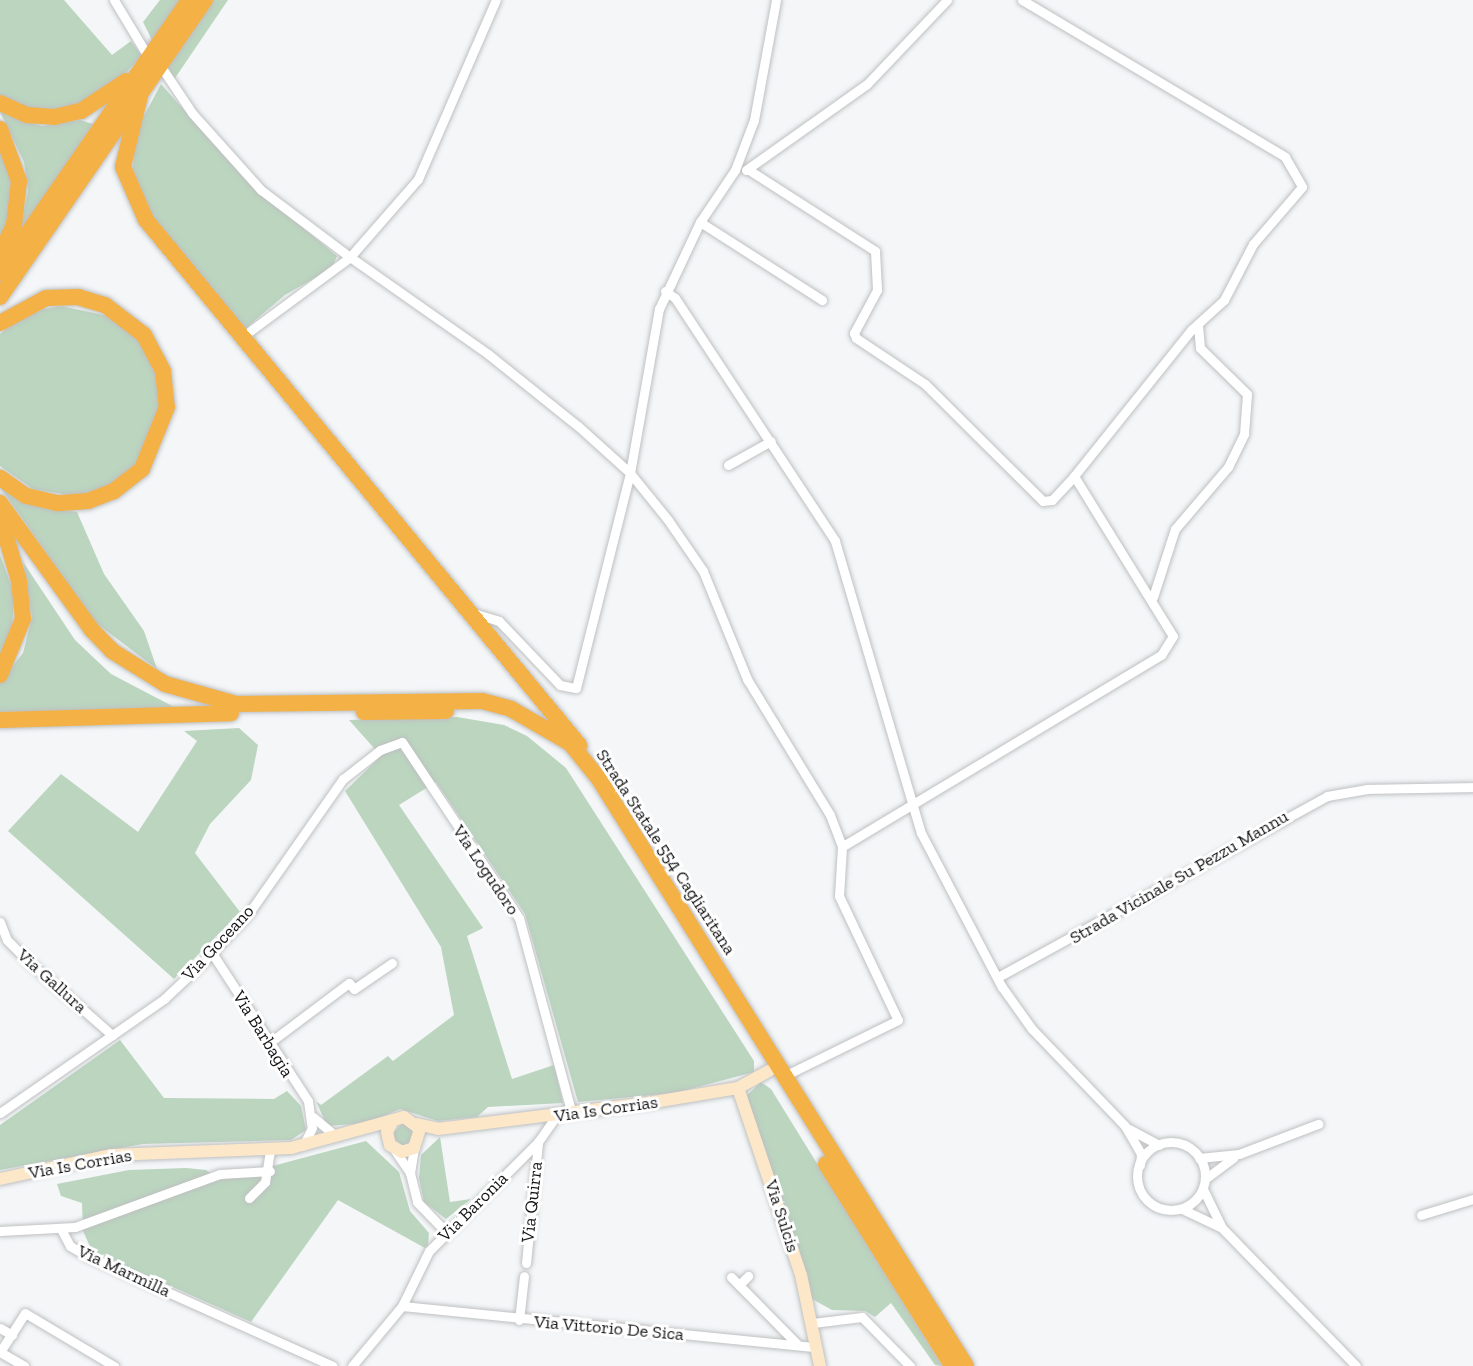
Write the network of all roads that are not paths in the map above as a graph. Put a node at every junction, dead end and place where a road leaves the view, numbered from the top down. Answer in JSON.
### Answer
{"nodes":[{"id":1,"x":114,"y":0,"type":"edge"},
{"id":2,"x":189,"y":0,"type":"edge"},
{"id":3,"x":205,"y":0,"type":"edge"},
{"id":4,"x":496,"y":0,"type":"edge"},
{"id":5,"x":776,"y":0,"type":"edge"},
{"id":6,"x":947,"y":0,"type":"edge"},
{"id":7,"x":1022,"y":0,"type":"edge"},
{"id":8,"x":146,"y":53,"type":"dead end"},
{"id":9,"x":138,"y":71,"type":"junction"},
{"id":10,"x":164,"y":71,"type":"dead end"},
{"id":11,"x":140,"y":96,"type":"junction"},
{"id":12,"x":0,"y":103,"type":"edge"},
{"id":13,"x":0,"y":129,"type":"edge"},
{"id":14,"x":735,"y":170,"type":"junction"},
{"id":15,"x":749,"y":170,"type":"junction"},
{"id":16,"x":700,"y":222,"type":"junction"},
{"id":17,"x":0,"y":254,"type":"edge"},
{"id":18,"x":350,"y":257,"type":"junction"},
{"id":19,"x":0,"y":273,"type":"edge"},
{"id":20,"x":665,"y":291,"type":"junction"},
{"id":21,"x":0,"y":297,"type":"edge"},
{"id":22,"x":822,"y":300,"type":"dead end"},
{"id":23,"x":0,"y":323,"type":"edge"},
{"id":24,"x":1198,"y":324,"type":"junction"},
{"id":25,"x":242,"y":337,"type":"junction"},
{"id":26,"x":771,"y":441,"type":"junction"},
{"id":27,"x":728,"y":465,"type":"dead end"},
{"id":28,"x":630,"y":473,"type":"junction"},
{"id":29,"x":1074,"y":476,"type":"junction"},
{"id":30,"x":0,"y":478,"type":"edge"},
{"id":31,"x":0,"y":503,"type":"edge"},
{"id":32,"x":1,"y":522,"type":"edge"},
{"id":33,"x":1153,"y":597,"type":"junction"},
{"id":34,"x":471,"y":612,"type":"junction"},
{"id":35,"x":0,"y":675,"type":"edge"},
{"id":36,"x":231,"y":713,"type":"junction"},
{"id":37,"x":0,"y":720,"type":"edge"},
{"id":38,"x":402,"y":742,"type":"joint"},
{"id":39,"x":599,"y":779,"type":"junction"},
{"id":40,"x":1473,"y":787,"type":"edge"},
{"id":41,"x":911,"y":807,"type":"junction"},
{"id":42,"x":842,"y":847,"type":"junction"},
{"id":43,"x":0,"y":921,"type":"edge"},
{"id":44,"x":212,"y":954,"type":"junction"},
{"id":45,"x":392,"y":963,"type":"dead end"},
{"id":46,"x":998,"y":977,"type":"junction"},
{"id":47,"x":112,"y":1035,"type":"junction"},
{"id":48,"x":269,"y":1043,"type":"junction"},
{"id":49,"x":776,"y":1074,"type":"junction"},
{"id":50,"x":738,"y":1088,"type":"junction"},
{"id":51,"x":0,"y":1113,"type":"edge"},
{"id":52,"x":572,"y":1114,"type":"junction"},
{"id":53,"x":311,"y":1115,"type":"junction"},
{"id":54,"x":556,"y":1116,"type":"junction"},
{"id":55,"x":392,"y":1122,"type":"junction"},
{"id":56,"x":417,"y":1124,"type":"junction"},
{"id":57,"x":1318,"y":1124,"type":"dead end"},
{"id":58,"x":1125,"y":1126,"type":"junction"},
{"id":59,"x":438,"y":1129,"type":"junction"},
{"id":60,"x":367,"y":1131,"type":"junction"},
{"id":61,"x":339,"y":1137,"type":"junction"},
{"id":62,"x":538,"y":1142,"type":"junction"},
{"id":63,"x":391,"y":1145,"type":"junction"},
{"id":64,"x":417,"y":1145,"type":"junction"},
{"id":65,"x":1159,"y":1145,"type":"junction"},
{"id":66,"x":303,"y":1146,"type":"junction"},
{"id":67,"x":270,"y":1149,"type":"junction"},
{"id":68,"x":1239,"y":1154,"type":"junction"},
{"id":69,"x":1199,"y":1158,"type":"junction"},
{"id":70,"x":1140,"y":1165,"type":"junction"},
{"id":71,"x":270,"y":1171,"type":"junction"},
{"id":72,"x":410,"y":1173,"type":"junction"},
{"id":73,"x":0,"y":1179,"type":"edge"},
{"id":74,"x":1204,"y":1184,"type":"junction"},
{"id":75,"x":249,"y":1198,"type":"dead end"},
{"id":76,"x":1473,"y":1199,"type":"edge"},
{"id":77,"x":1180,"y":1209,"type":"junction"},
{"id":78,"x":1421,"y":1215,"type":"dead end"},
{"id":79,"x":1222,"y":1228,"type":"junction"},
{"id":80,"x":61,"y":1229,"type":"junction"},
{"id":81,"x":0,"y":1231,"type":"edge"},
{"id":82,"x":446,"y":1232,"type":"junction"},
{"id":83,"x":526,"y":1263,"type":"dead end"},
{"id":84,"x":524,"y":1276,"type":"dead end"},
{"id":85,"x":731,"y":1276,"type":"dead end"},
{"id":86,"x":748,"y":1276,"type":"dead end"},
{"id":87,"x":739,"y":1285,"type":"junction"},
{"id":88,"x":402,"y":1306,"type":"junction"},
{"id":89,"x":519,"y":1320,"type":"junction"},
{"id":90,"x":813,"y":1323,"type":"junction"},
{"id":91,"x":0,"y":1328,"type":"edge"},
{"id":92,"x":12,"y":1335,"type":"junction"},
{"id":93,"x":798,"y":1345,"type":"junction"},
{"id":94,"x":816,"y":1347,"type":"junction"},
{"id":95,"x":0,"y":1352,"type":"edge"},
{"id":96,"x":24,"y":1366,"type":"edge"},
{"id":97,"x":114,"y":1366,"type":"edge"},
{"id":98,"x":333,"y":1366,"type":"edge"},
{"id":99,"x":352,"y":1366,"type":"edge"},
{"id":100,"x":820,"y":1366,"type":"edge"},
{"id":101,"x":910,"y":1366,"type":"edge"},
{"id":102,"x":952,"y":1366,"type":"edge"},
{"id":103,"x":966,"y":1366,"type":"edge"},
{"id":104,"x":1356,"y":1366,"type":"edge"}],
"edges":[{"from":1,"to":8,"type":"street"},
{"from":2,"to":9,"type":"highway"},
{"from":3,"to":11,"type":"highway"},
{"from":4,"to":18,"type":"street"},
{"from":5,"to":14,"type":"street"},
{"from":6,"to":15,"type":"street"},
{"from":7,"to":24,"type":"street"},
{"from":9,"to":12,"type":"highway"},
{"from":9,"to":19,"type":"highway"},
{"from":10,"to":18,"type":"street"},
{"from":11,"to":21,"type":"highway"},
{"from":11,"to":25,"type":"highway"},
{"from":13,"to":17,"type":"highway"},
{"from":14,"to":15,"type":"street"},
{"from":14,"to":16,"type":"street"},
{"from":15,"to":29,"type":"street"},
{"from":16,"to":20,"type":"street"},
{"from":16,"to":22,"type":"street"},
{"from":18,"to":25,"type":"street"},
{"from":18,"to":28,"type":"street"},
{"from":20,"to":26,"type":"street"},
{"from":20,"to":28,"type":"street"},
{"from":23,"to":30,"type":"highway"},
{"from":24,"to":29,"type":"street"},
{"from":24,"to":33,"type":"street"},
{"from":25,"to":34,"type":"highway"},
{"from":26,"to":27,"type":"street"},
{"from":26,"to":41,"type":"street"},
{"from":28,"to":34,"type":"street"},
{"from":28,"to":42,"type":"street"},
{"from":29,"to":33,"type":"street"},
{"from":31,"to":39,"type":"highway","name":"Strada Statale 554 Cagliaritana"},
{"from":32,"to":35,"type":"highway"},
{"from":32,"to":36,"type":"highway","name":"Strada Statale 554 Cagliaritana"},
{"from":33,"to":41,"type":"street"},
{"from":34,"to":39,"type":"highway"},
{"from":36,"to":37,"type":"highway"},
{"from":36,"to":49,"type":"highway","name":"Strada Statale 554 Cagliaritana"},
{"from":38,"to":44,"type":"street","name":"Via Goceano"},
{"from":38,"to":52,"type":"street","name":"Via Logudoro"},
{"from":39,"to":49,"type":"highway","name":"Strada Statale 554 Cagliaritana"},
{"from":40,"to":46,"type":"street","name":"Strada Vicinale Su Pezzu Mannu"},
{"from":41,"to":42,"type":"street"},
{"from":41,"to":46,"type":"street"},
{"from":42,"to":49,"type":"street"},
{"from":43,"to":47,"type":"street","name":"Via Gallura"},
{"from":44,"to":47,"type":"street","name":"Via Goceano"},
{"from":44,"to":48,"type":"street","name":"Via Barbagia"},
{"from":45,"to":48,"type":"street"},
{"from":46,"to":58,"type":"street"},
{"from":47,"to":51,"type":"street","name":"Via Goceano"},
{"from":48,"to":53,"type":"street","name":"Via Barbagia"},
{"from":49,"to":50,"type":"street","name":"Via Is Corrias"},
{"from":49,"to":102,"type":"highway","name":"Strada Statale 554 Cagliaritana"},
{"from":49,"to":103,"type":"highway","name":"Strada Statale 554 Cagliaritana"},
{"from":50,"to":52,"type":"street","name":"Via Is Corrias"},
{"from":50,"to":90,"type":"street","name":"Via Sulcis"},
{"from":52,"to":54,"type":"street","name":"Via Is Corrias"},
{"from":53,"to":61,"type":"street"},
{"from":53,"to":66,"type":"street"},
{"from":54,"to":59,"type":"street","name":"Via Is Corrias"},
{"from":54,"to":62,"type":"street","name":"Via Baronia"},
{"from":55,"to":56,"type":"street","name":"Via Is Corrias"},
{"from":55,"to":60,"type":"street","name":"Via Is Corrias"},
{"from":55,"to":63,"type":"street"},
{"from":56,"to":59,"type":"street","name":"Via Is Corrias"},
{"from":56,"to":64,"type":"street"},
{"from":57,"to":68,"type":"street"},
{"from":58,"to":65,"type":"street"},
{"from":58,"to":70,"type":"street"},
{"from":59,"to":64,"type":"street","name":"Via Is Corrias"},
{"from":60,"to":61,"type":"street","name":"Via Is Corrias"},
{"from":60,"to":63,"type":"street"},
{"from":61,"to":66,"type":"street","name":"Via Is Corrias"},
{"from":62,"to":82,"type":"street","name":"Via Baronia"},
{"from":62,"to":83,"type":"street","name":"Via Quirra"},
{"from":63,"to":64,"type":"street"},
{"from":63,"to":72,"type":"street"},
{"from":64,"to":72,"type":"street"},
{"from":65,"to":69,"type":"street"},
{"from":65,"to":70,"type":"street"},
{"from":66,"to":67,"type":"street","name":"Via Is Corrias"},
{"from":67,"to":71,"type":"street"},
{"from":67,"to":73,"type":"street","name":"Via Is Corrias"},
{"from":68,"to":69,"type":"street"},
{"from":68,"to":74,"type":"street"},
{"from":69,"to":74,"type":"street"},
{"from":70,"to":77,"type":"street"},
{"from":71,"to":75,"type":"street"},
{"from":71,"to":80,"type":"street"},
{"from":72,"to":82,"type":"street"},
{"from":74,"to":77,"type":"street"},
{"from":74,"to":79,"type":"street"},
{"from":76,"to":78,"type":"street"},
{"from":77,"to":79,"type":"street"},
{"from":79,"to":104,"type":"street"},
{"from":80,"to":81,"type":"street","name":"Via Marmilla"},
{"from":80,"to":98,"type":"street","name":"Via Marmilla"},
{"from":82,"to":88,"type":"street","name":"Via Baronia"},
{"from":84,"to":89,"type":"street"},
{"from":85,"to":87,"type":"street"},
{"from":86,"to":87,"type":"street"},
{"from":87,"to":93,"type":"street"},
{"from":88,"to":89,"type":"street","name":"Via Vittorio De Sica"},
{"from":88,"to":99,"type":"street","name":"Via Baronia"},
{"from":89,"to":93,"type":"street","name":"Via Vittorio De Sica"},
{"from":90,"to":94,"type":"street","name":"Via Sulcis"},
{"from":90,"to":101,"type":"street"},
{"from":91,"to":92,"type":"street"},
{"from":92,"to":95,"type":"street"},
{"from":92,"to":97,"type":"street"},
{"from":93,"to":94,"type":"street","name":"Via Vittorio De Sica"},
{"from":94,"to":100,"type":"street","name":"Via Sulcis"},
{"from":95,"to":96,"type":"street"}]}
